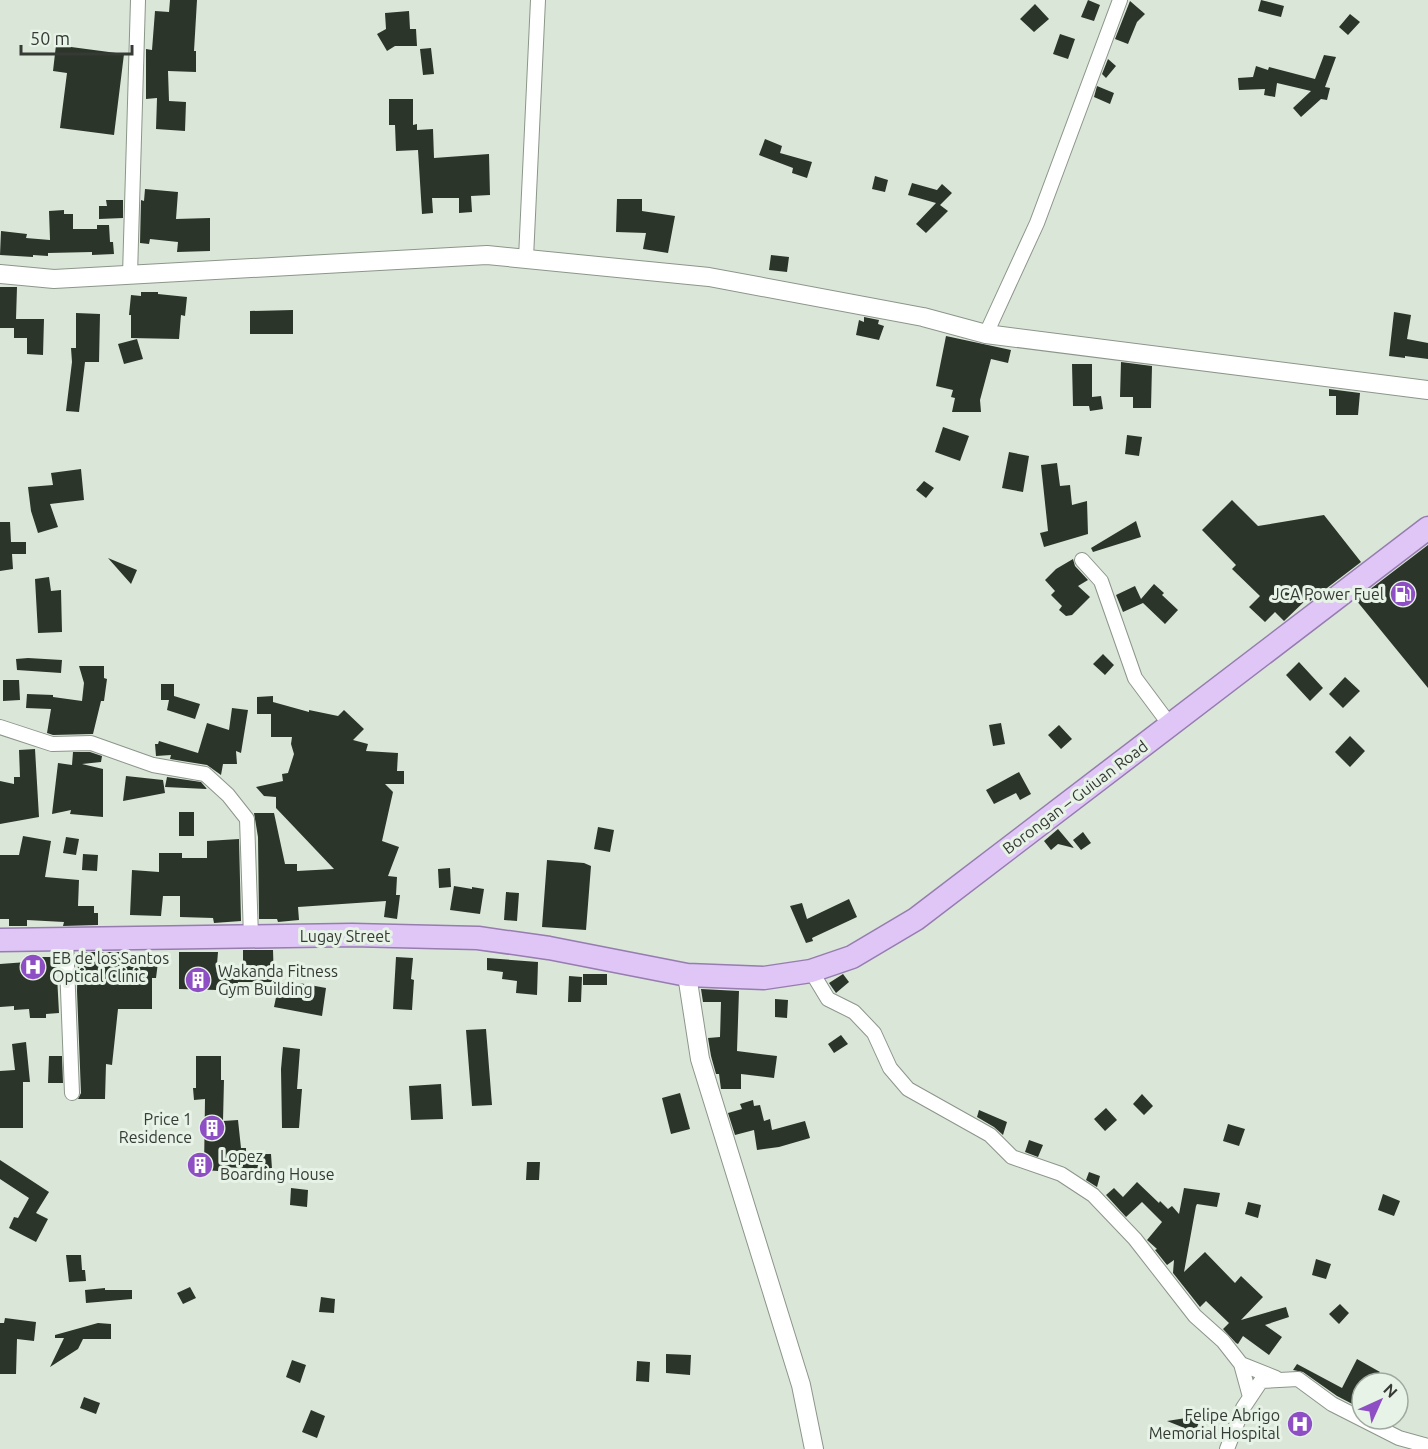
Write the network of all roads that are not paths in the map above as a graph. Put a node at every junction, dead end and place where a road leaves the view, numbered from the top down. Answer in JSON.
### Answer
{"nodes":[{"id":1,"x":138,"y":0,"type":"edge"},
{"id":2,"x":538,"y":0,"type":"edge"},
{"id":3,"x":1120,"y":0,"type":"edge"},
{"id":4,"x":526,"y":258,"type":"junction"},
{"id":5,"x":0,"y":274,"type":"edge"},
{"id":6,"x":130,"y":274,"type":"junction"},
{"id":7,"x":986,"y":333,"type":"junction"},
{"id":8,"x":1428,"y":390,"type":"edge"},
{"id":9,"x":1428,"y":528,"type":"edge"},
{"id":10,"x":1082,"y":560,"type":"dead end"},
{"id":11,"x":1170,"y":725,"type":"junction"},
{"id":12,"x":0,"y":727,"type":"edge"},
{"id":13,"x":251,"y":936,"type":"junction"},
{"id":14,"x":66,"y":939,"type":"junction"},
{"id":15,"x":0,"y":940,"type":"edge"},
{"id":16,"x":811,"y":971,"type":"junction"},
{"id":17,"x":687,"y":975,"type":"junction"},
{"id":18,"x":72,"y":1093,"type":"dead end"},
{"id":19,"x":1241,"y":1364,"type":"junction"},
{"id":20,"x":1279,"y":1380,"type":"junction"},
{"id":21,"x":1250,"y":1397,"type":"junction"},
{"id":22,"x":1428,"y":1446,"type":"edge"},
{"id":23,"x":814,"y":1449,"type":"edge"},
{"id":24,"x":1227,"y":1449,"type":"edge"}],
"edges":[{"from":1,"to":6,"type":"street"},
{"from":2,"to":4,"type":"street"},
{"from":3,"to":7,"type":"street"},
{"from":4,"to":6,"type":"street"},
{"from":4,"to":7,"type":"street"},
{"from":5,"to":6,"type":"street"},
{"from":7,"to":8,"type":"street"},
{"from":9,"to":11,"type":"main road","name":"Borongan – Guiuan Road"},
{"from":10,"to":11,"type":"street"},
{"from":11,"to":16,"type":"main road","name":"Borongan – Guiuan Road"},
{"from":12,"to":13,"type":"street"},
{"from":13,"to":14,"type":"main road","name":"Lugay Street"},
{"from":13,"to":17,"type":"main road","name":"Lugay Street"},
{"from":14,"to":15,"type":"main road","name":"Lugay Street"},
{"from":14,"to":18,"type":"street"},
{"from":16,"to":17,"type":"main road","name":"Borongan – Guiuan Road"},
{"from":16,"to":19,"type":"street"},
{"from":17,"to":23,"type":"street"},
{"from":19,"to":20,"type":"street"},
{"from":19,"to":21,"type":"street"},
{"from":20,"to":21,"type":"street"},
{"from":20,"to":22,"type":"street"},
{"from":21,"to":24,"type":"street"}]}
